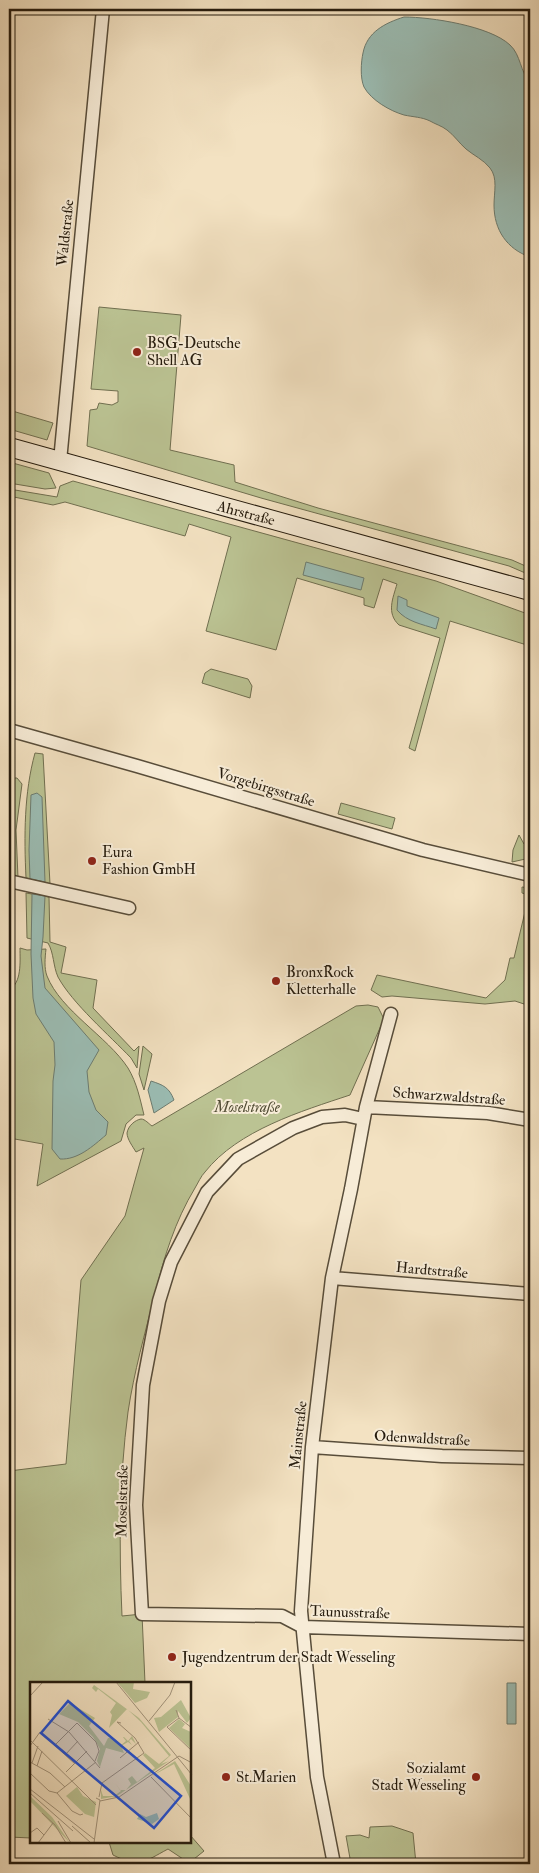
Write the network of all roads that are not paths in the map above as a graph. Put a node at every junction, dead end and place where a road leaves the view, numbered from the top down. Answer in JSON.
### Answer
{"nodes":[{"id":1,"x":104,"y":9,"type":"edge"},
{"id":2,"x":9,"y":447,"type":"edge"},
{"id":3,"x":60,"y":461,"type":"junction"},
{"id":4,"x":484,"y":579,"type":"junction"},
{"id":5,"x":530,"y":591,"type":"edge"},
{"id":6,"x":530,"y":604,"type":"edge"},
{"id":7,"x":9,"y":730,"type":"edge"},
{"id":8,"x":530,"y":865,"type":"edge"},
{"id":9,"x":515,"y":872,"type":"junction"},
{"id":10,"x":530,"y":875,"type":"edge"},
{"id":11,"x":9,"y":881,"type":"edge"},
{"id":12,"x":129,"y":908,"type":"dead end"},
{"id":13,"x":391,"y":1014,"type":"dead end"},
{"id":14,"x":365,"y":1113,"type":"junction"},
{"id":15,"x":530,"y":1120,"type":"edge"},
{"id":16,"x":332,"y":1278,"type":"junction"},
{"id":17,"x":530,"y":1294,"type":"edge"},
{"id":18,"x":312,"y":1447,"type":"junction"},
{"id":19,"x":530,"y":1458,"type":"edge"},
{"id":20,"x":142,"y":1614,"type":"joint"},
{"id":21,"x":303,"y":1627,"type":"junction"},
{"id":22,"x":530,"y":1634,"type":"edge"},
{"id":23,"x":334,"y":1864,"type":"edge"}],
"edges":[{"from":1,"to":3,"type":"street","name":"Waldstraße"},
{"from":2,"to":3,"type":"main road","name":"Ahrstraße"},
{"from":3,"to":4,"type":"main road","name":"Ahrstraße"},
{"from":4,"to":5,"type":"main road","name":"Ahrstraße"},
{"from":4,"to":6,"type":"main road","name":"Ahrstraße"},
{"from":7,"to":9,"type":"street","name":"Vorgebirgsstraße"},
{"from":8,"to":9,"type":"street"},
{"from":9,"to":10,"type":"street","name":"Vorgebirgsstraße"},
{"from":11,"to":12,"type":"street"},
{"from":13,"to":14,"type":"street","name":"Mainstraße"},
{"from":14,"to":15,"type":"street","name":"Schwarzwaldstraße"},
{"from":14,"to":16,"type":"street","name":"Mainstraße"},
{"from":14,"to":20,"type":"street","name":"Moselstraße"},
{"from":16,"to":17,"type":"street","name":"Hardtstraße"},
{"from":16,"to":18,"type":"street","name":"Mainstraße"},
{"from":18,"to":19,"type":"street","name":"Odenwaldstraße"},
{"from":18,"to":21,"type":"street","name":"Mainstraße"},
{"from":20,"to":21,"type":"street","name":"Taunusstraße"},
{"from":21,"to":22,"type":"street","name":"Taunusstraße"},
{"from":21,"to":23,"type":"street","name":"Mainstraße"}]}
